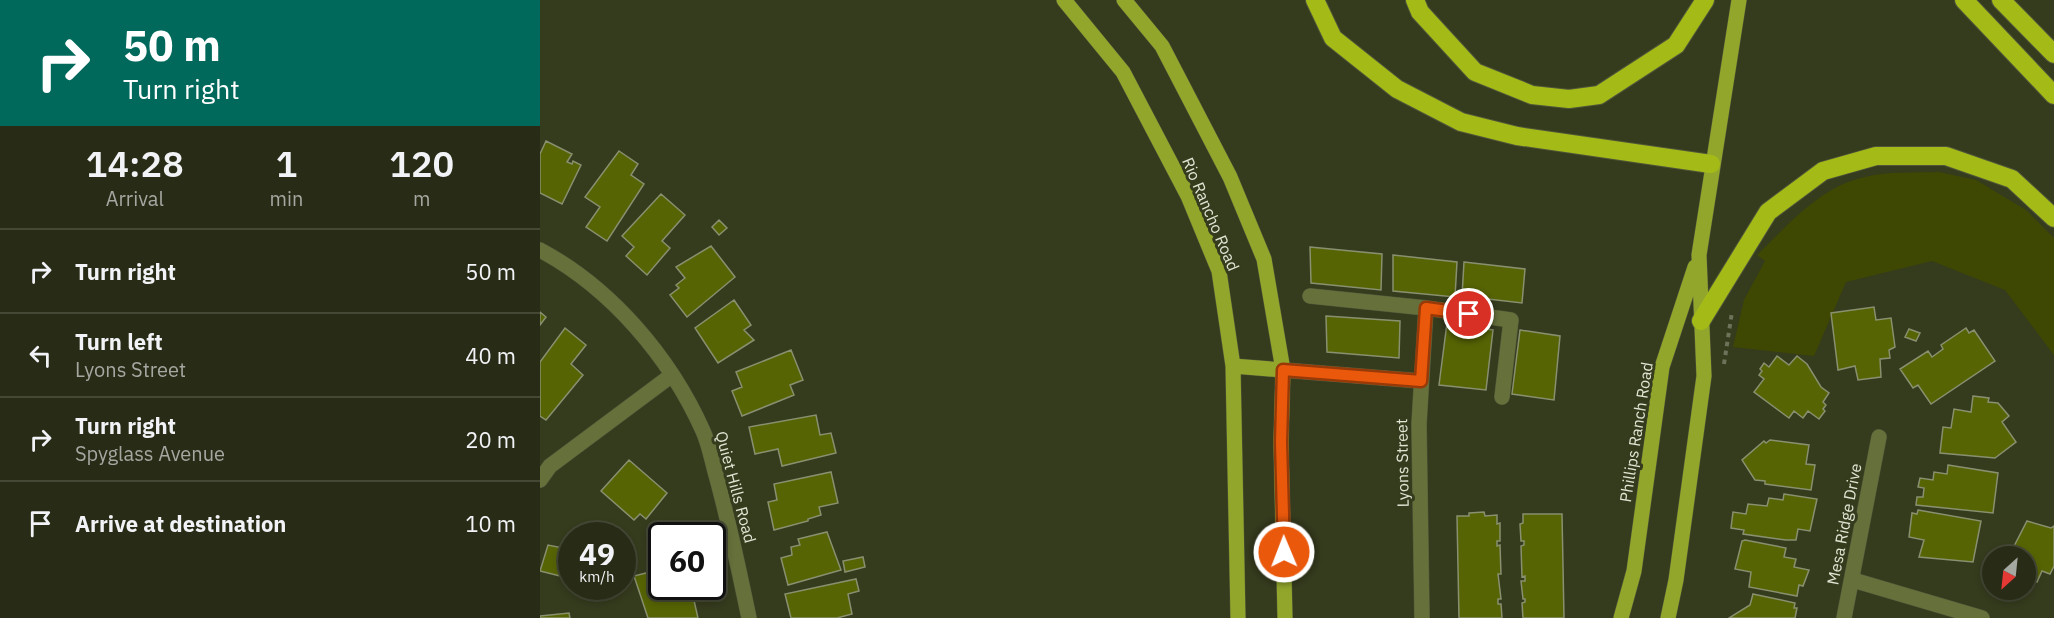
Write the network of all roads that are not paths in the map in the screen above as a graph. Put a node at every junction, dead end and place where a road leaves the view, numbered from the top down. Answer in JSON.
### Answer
{"nodes":[{"id":1,"x":1064,"y":0,"type":"edge"},
{"id":2,"x":1124,"y":0,"type":"edge"},
{"id":3,"x":1315,"y":0,"type":"edge"},
{"id":4,"x":1415,"y":0,"type":"edge"},
{"id":5,"x":1704,"y":0,"type":"edge"},
{"id":6,"x":1739,"y":0,"type":"edge"},
{"id":7,"x":1964,"y":0,"type":"edge"},
{"id":8,"x":2001,"y":0,"type":"edge"},
{"id":9,"x":2054,"y":54,"type":"edge"},
{"id":10,"x":2054,"y":95,"type":"edge"},
{"id":11,"x":1711,"y":164,"type":"junction"},
{"id":12,"x":2054,"y":218,"type":"edge"},
{"id":13,"x":540,"y":250,"type":"edge"},
{"id":14,"x":1699,"y":255,"type":"junction"},
{"id":15,"x":1310,"y":296,"type":"dead end"},
{"id":16,"x":1426,"y":308,"type":"junction"},
{"id":17,"x":1701,"y":321,"type":"junction"},
{"id":18,"x":1233,"y":366,"type":"junction"},
{"id":19,"x":1283,"y":370,"type":"junction"},
{"id":20,"x":672,"y":375,"type":"junction"},
{"id":21,"x":1421,"y":381,"type":"junction"},
{"id":22,"x":1502,"y":397,"type":"dead end"},
{"id":23,"x":1879,"y":437,"type":"dead end"},
{"id":24,"x":540,"y":480,"type":"edge"},
{"id":25,"x":1853,"y":580,"type":"junction"},
{"id":26,"x":749,"y":618,"type":"edge"},
{"id":27,"x":1239,"y":618,"type":"edge"},
{"id":28,"x":1285,"y":618,"type":"edge"},
{"id":29,"x":1422,"y":618,"type":"edge"},
{"id":30,"x":1621,"y":618,"type":"edge"},
{"id":31,"x":1668,"y":618,"type":"edge"},
{"id":32,"x":1844,"y":618,"type":"edge"},
{"id":33,"x":1982,"y":618,"type":"edge"}],
"edges":[{"from":1,"to":18,"type":"main road","name":"Rio Rancho Road"},
{"from":2,"to":19,"type":"main road","name":"Rio Rancho Road"},
{"from":3,"to":11,"type":"highway"},
{"from":4,"to":5,"type":"highway"},
{"from":6,"to":11,"type":"main road","name":"Phillips Ranch Road"},
{"from":7,"to":10,"type":"highway"},
{"from":8,"to":9,"type":"highway"},
{"from":11,"to":14,"type":"main road","name":"Phillips Ranch Road"},
{"from":12,"to":17,"type":"highway"},
{"from":13,"to":20,"type":"street","name":"Quiet Hills Road"},
{"from":14,"to":17,"type":"main road","name":"Phillips Ranch Road"},
{"from":14,"to":30,"type":"main road","name":"Phillips Ranch Road"},
{"from":15,"to":16,"type":"street"},
{"from":16,"to":21,"type":"street","name":"Lyons Street"},
{"from":16,"to":22,"type":"street"},
{"from":17,"to":31,"type":"main road","name":"Phillips Ranch Road"},
{"from":18,"to":19,"type":"main road"},
{"from":18,"to":27,"type":"main road","name":"Rio Rancho Road"},
{"from":19,"to":21,"type":"street"},
{"from":19,"to":28,"type":"main road","name":"Rio Rancho Road"},
{"from":20,"to":24,"type":"street"},
{"from":20,"to":26,"type":"street","name":"Quiet Hills Road"},
{"from":21,"to":29,"type":"street","name":"Lyons Street"},
{"from":23,"to":25,"type":"street","name":"Mesa Ridge Drive"},
{"from":25,"to":32,"type":"street","name":"Mesa Ridge Drive"},
{"from":25,"to":33,"type":"street"}]}
